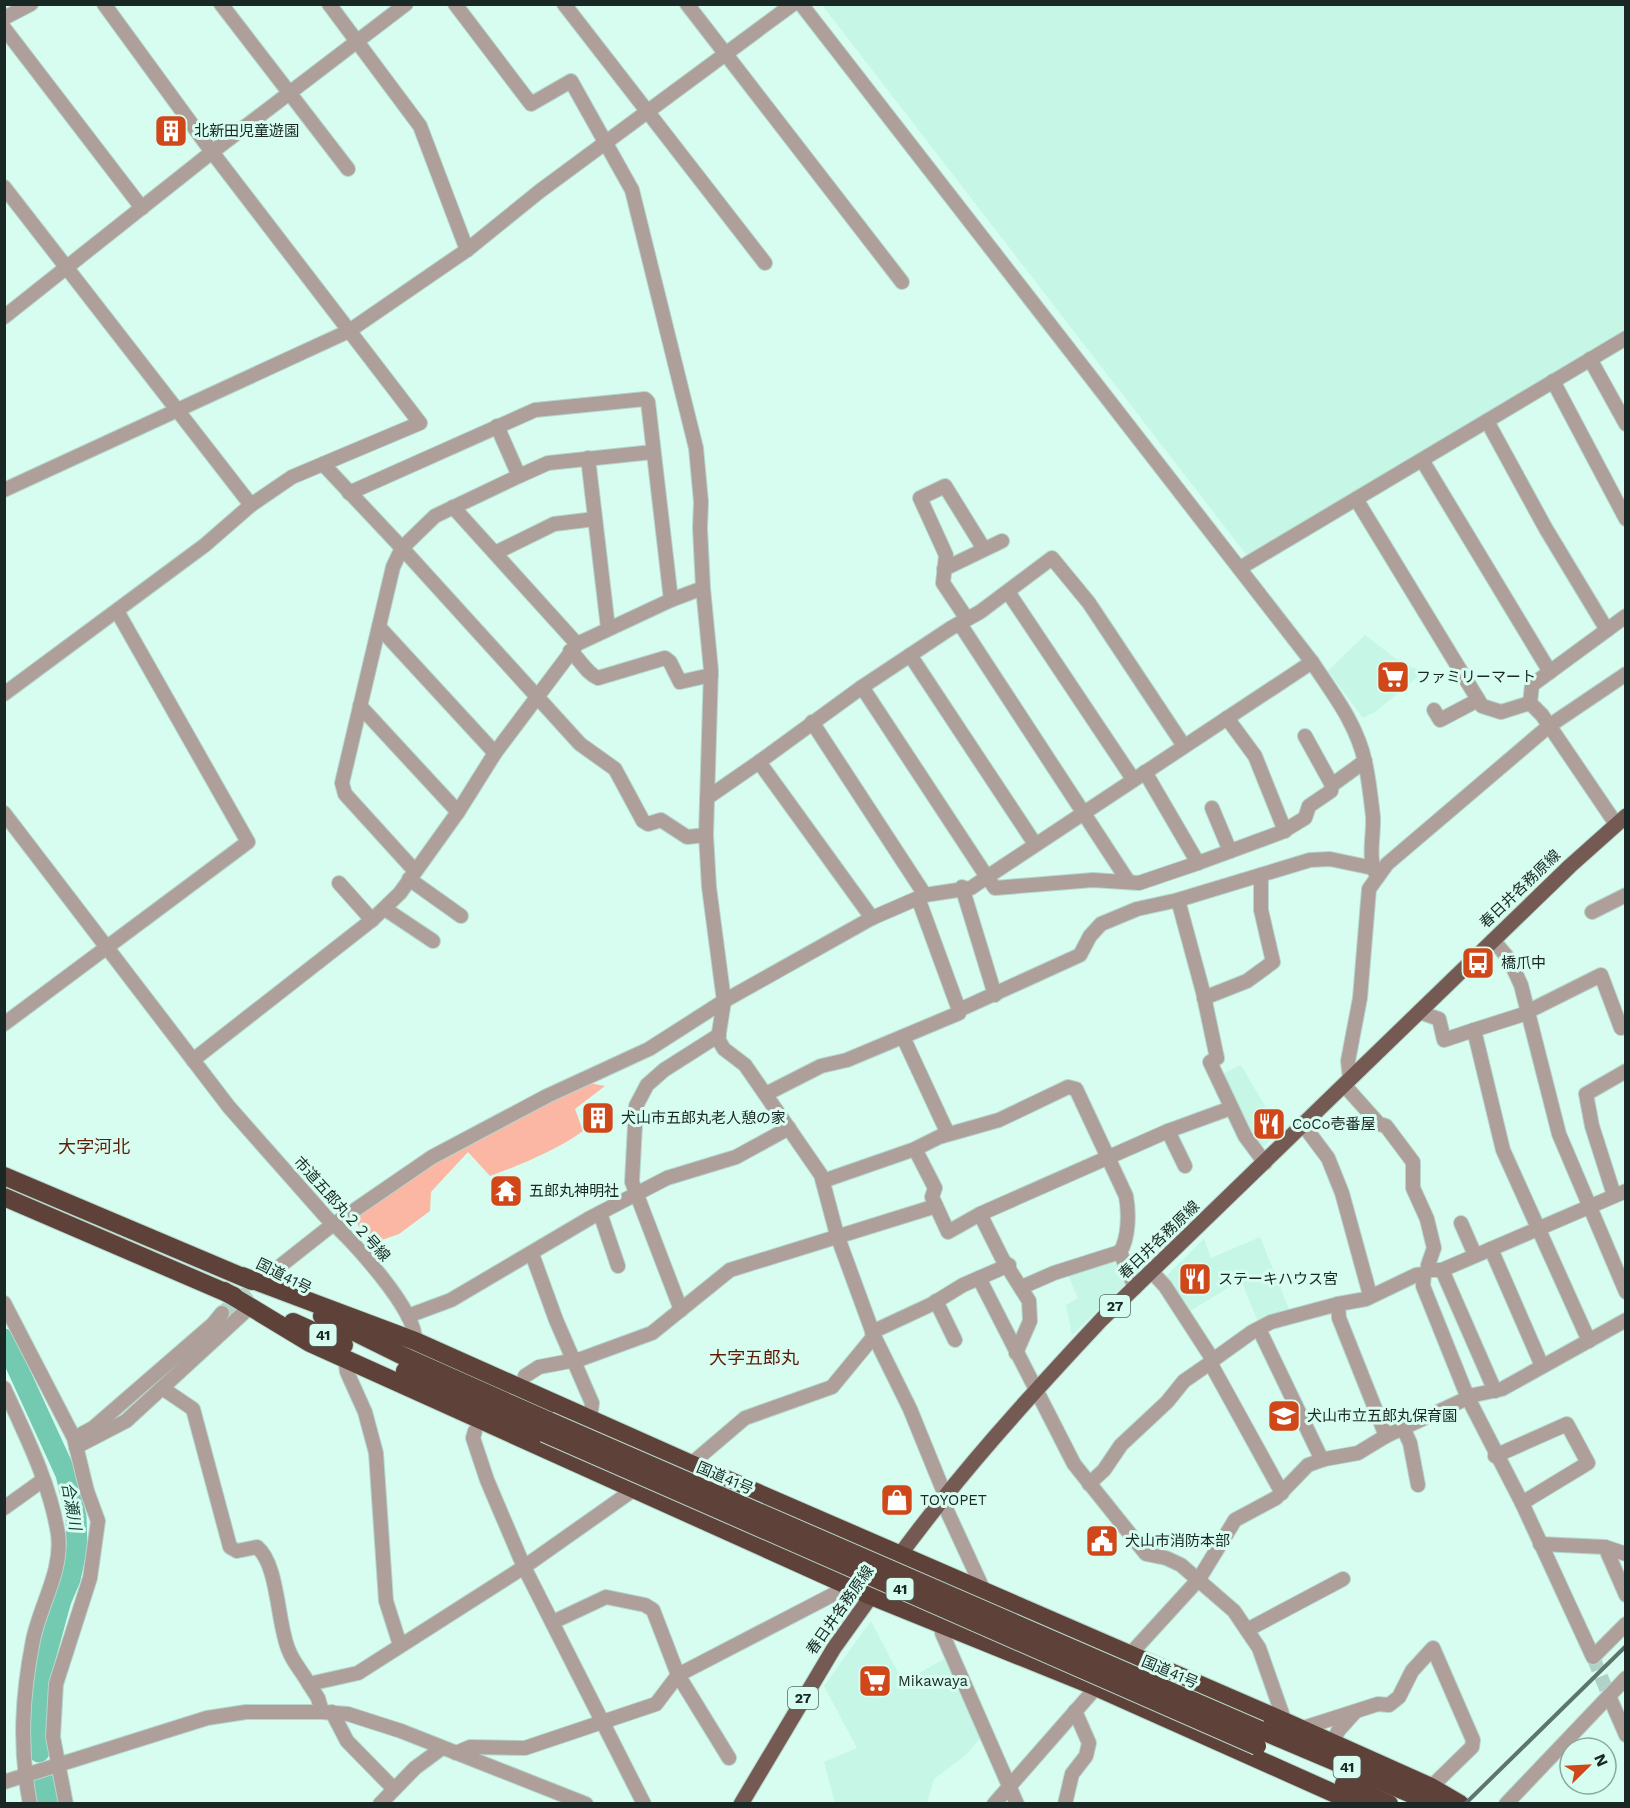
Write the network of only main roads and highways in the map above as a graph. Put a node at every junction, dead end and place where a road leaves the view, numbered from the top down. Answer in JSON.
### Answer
{"nodes":[{"id":1,"x":1621,"y":820,"type":"edge"},
{"id":2,"x":4,"y":1176,"type":"edge"},
{"id":3,"x":4,"y":1197,"type":"edge"},
{"id":4,"x":242,"y":1276,"type":"junction"},
{"id":5,"x":224,"y":1291,"type":"junction"},
{"id":6,"x":546,"y":1427,"type":"junction"},
{"id":7,"x":901,"y":1553,"type":"junction"},
{"id":8,"x":871,"y":1596,"type":"junction"},
{"id":9,"x":1258,"y":1738,"type":"junction"},
{"id":10,"x":1433,"y":1795,"type":"edge"},
{"id":11,"x":741,"y":1803,"type":"edge"},
{"id":12,"x":1358,"y":1803,"type":"edge"},
{"id":13,"x":1389,"y":1803,"type":"edge"},
{"id":14,"x":1460,"y":1803,"type":"edge"}],
"edges":[{"from":1,"to":7,"type":"main road","name":"春日井各務原線","number":"27"},
{"from":2,"to":4,"type":"highway","name":"国道41号","number":"41"},
{"from":3,"to":5,"type":"highway","name":"国道41号","number":"41"},
{"from":4,"to":6,"type":"highway","name":"国道41号","number":"41"},
{"from":4,"to":7,"type":"highway","number":"41"},
{"from":5,"to":6,"type":"highway","name":"国道41号","number":"41"},
{"from":5,"to":8,"type":"highway"},
{"from":6,"to":9,"type":"highway","name":"国道41号","number":"41","bridge":true},
{"from":7,"to":8,"type":"main road","name":"春日井各務原線","number":"27"},
{"from":7,"to":10,"type":"highway"},
{"from":8,"to":11,"type":"main road","name":"春日井各務原線","number":"27"},
{"from":8,"to":12,"type":"highway"},
{"from":9,"to":10,"type":"highway","name":"国道41号","number":"41"},
{"from":9,"to":13,"type":"highway","name":"国道41号","number":"41"},
{"from":10,"to":14,"type":"highway"}]}
